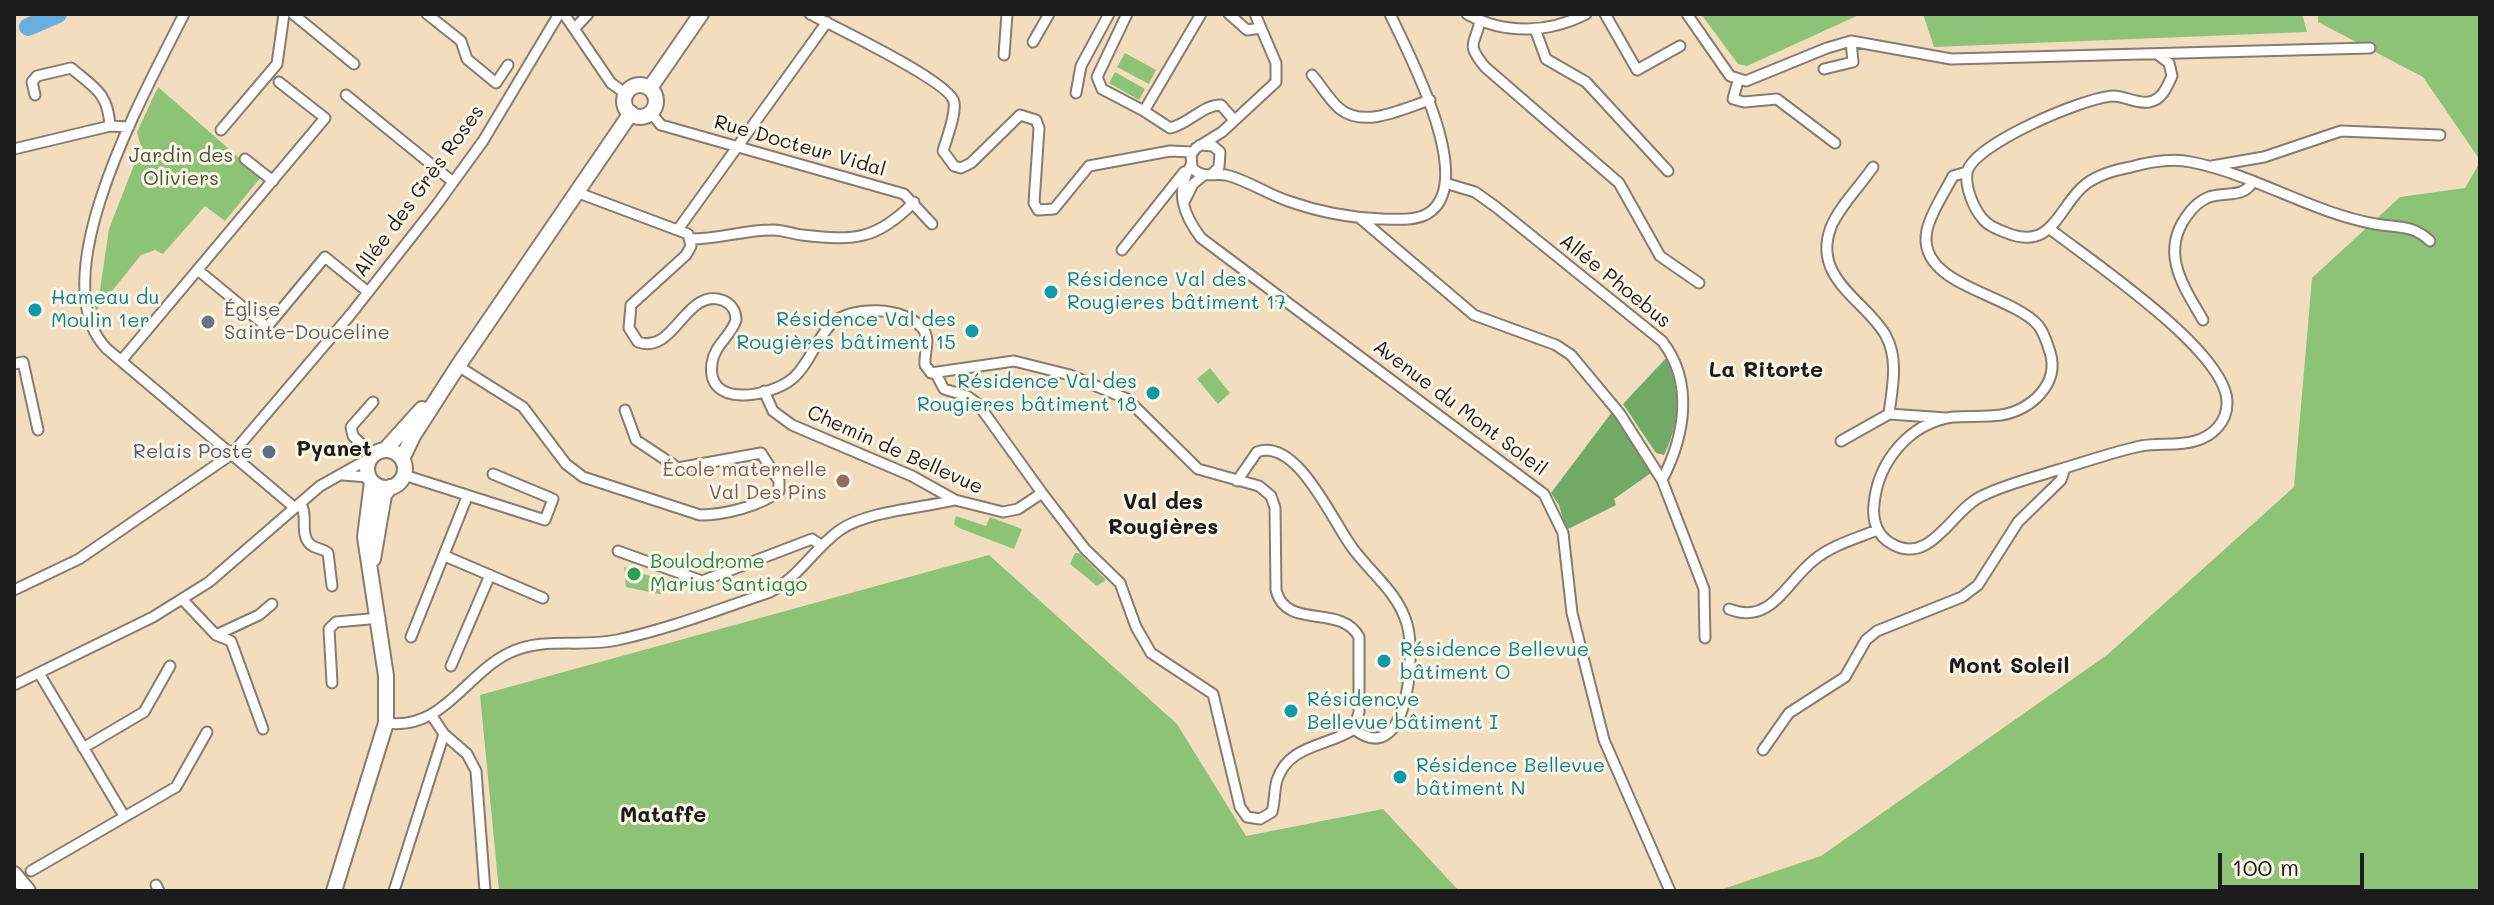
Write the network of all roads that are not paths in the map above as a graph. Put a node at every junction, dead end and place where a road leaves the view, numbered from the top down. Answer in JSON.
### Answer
{"nodes":[{"id":1,"x":184,"y":14,"type":"edge"},
{"id":2,"x":284,"y":14,"type":"edge"},
{"id":3,"x":293,"y":14,"type":"edge"},
{"id":4,"x":427,"y":14,"type":"edge"},
{"id":5,"x":562,"y":14,"type":"edge"},
{"id":6,"x":588,"y":14,"type":"edge"},
{"id":7,"x":701,"y":14,"type":"edge"},
{"id":8,"x":810,"y":14,"type":"edge"},
{"id":9,"x":1007,"y":14,"type":"edge"},
{"id":10,"x":1049,"y":14,"type":"edge"},
{"id":11,"x":1109,"y":14,"type":"edge"},
{"id":12,"x":1127,"y":14,"type":"edge"},
{"id":13,"x":1201,"y":14,"type":"edge"},
{"id":14,"x":1229,"y":14,"type":"edge"},
{"id":15,"x":1255,"y":14,"type":"edge"},
{"id":16,"x":1390,"y":14,"type":"edge"},
{"id":17,"x":1467,"y":14,"type":"edge"},
{"id":18,"x":1586,"y":14,"type":"edge"},
{"id":19,"x":1605,"y":14,"type":"edge"},
{"id":20,"x":1687,"y":14,"type":"edge"},
{"id":21,"x":1480,"y":21,"type":"junction"},
{"id":22,"x":827,"y":22,"type":"junction"},
{"id":23,"x":575,"y":28,"type":"junction"},
{"id":24,"x":1261,"y":28,"type":"junction"},
{"id":25,"x":1535,"y":29,"type":"junction"},
{"id":26,"x":1851,"y":41,"type":"junction"},
{"id":27,"x":1033,"y":42,"type":"dead end"},
{"id":28,"x":1680,"y":46,"type":"dead end"},
{"id":29,"x":2370,"y":48,"type":"dead end"},
{"id":30,"x":2157,"y":54,"type":"junction"},
{"id":31,"x":1004,"y":55,"type":"dead end"},
{"id":32,"x":354,"y":64,"type":"dead end"},
{"id":33,"x":508,"y":65,"type":"dead end"},
{"id":34,"x":1824,"y":69,"type":"dead end"},
{"id":35,"x":1312,"y":75,"type":"dead end"},
{"id":36,"x":1738,"y":81,"type":"junction"},
{"id":37,"x":279,"y":82,"type":"dead end"},
{"id":38,"x":650,"y":88,"type":"junction"},
{"id":39,"x":1076,"y":93,"type":"dead end"},
{"id":40,"x":626,"y":94,"type":"junction"},
{"id":41,"x":35,"y":95,"type":"dead end"},
{"id":42,"x":346,"y":95,"type":"dead end"},
{"id":43,"x":1430,"y":100,"type":"junction"},
{"id":44,"x":1144,"y":111,"type":"junction"},
{"id":45,"x":631,"y":113,"type":"junction"},
{"id":46,"x":651,"y":113,"type":"junction"},
{"id":47,"x":1234,"y":120,"type":"junction"},
{"id":48,"x":110,"y":126,"type":"junction"},
{"id":49,"x":129,"y":127,"type":"junction"},
{"id":50,"x":221,"y":130,"type":"dead end"},
{"id":51,"x":1222,"y":132,"type":"junction"},
{"id":52,"x":2440,"y":135,"type":"dead end"},
{"id":53,"x":1835,"y":143,"type":"dead end"},
{"id":54,"x":736,"y":148,"type":"junction"},
{"id":55,"x":1196,"y":148,"type":"junction"},
{"id":56,"x":14,"y":149,"type":"edge"},
{"id":57,"x":1220,"y":154,"type":"junction"},
{"id":58,"x":245,"y":159,"type":"dead end"},
{"id":59,"x":1191,"y":164,"type":"junction"},
{"id":60,"x":1873,"y":167,"type":"dead end"},
{"id":61,"x":2207,"y":167,"type":"junction"},
{"id":62,"x":1668,"y":171,"type":"dead end"},
{"id":63,"x":1967,"y":172,"type":"junction"},
{"id":64,"x":1208,"y":175,"type":"junction"},
{"id":65,"x":1237,"y":178,"type":"junction"},
{"id":66,"x":273,"y":181,"type":"junction"},
{"id":67,"x":453,"y":182,"type":"junction"},
{"id":68,"x":2253,"y":182,"type":"junction"},
{"id":69,"x":1445,"y":183,"type":"junction"},
{"id":70,"x":576,"y":192,"type":"junction"},
{"id":71,"x":914,"y":202,"type":"junction"},
{"id":72,"x":1184,"y":206,"type":"junction"},
{"id":73,"x":1361,"y":219,"type":"junction"},
{"id":74,"x":1396,"y":219,"type":"junction"},
{"id":75,"x":932,"y":224,"type":"dead end"},
{"id":76,"x":679,"y":228,"type":"junction"},
{"id":77,"x":2050,"y":229,"type":"junction"},
{"id":78,"x":691,"y":239,"type":"junction"},
{"id":79,"x":1388,"y":241,"type":"junction"},
{"id":80,"x":2430,"y":241,"type":"dead end"},
{"id":81,"x":1122,"y":250,"type":"dead end"},
{"id":82,"x":199,"y":271,"type":"junction"},
{"id":83,"x":1699,"y":283,"type":"dead end"},
{"id":84,"x":368,"y":292,"type":"junction"},
{"id":85,"x":2203,"y":320,"type":"dead end"},
{"id":86,"x":121,"y":361,"type":"junction"},
{"id":87,"x":14,"y":364,"type":"edge"},
{"id":88,"x":458,"y":366,"type":"junction"},
{"id":89,"x":936,"y":374,"type":"junction"},
{"id":90,"x":764,"y":391,"type":"junction"},
{"id":91,"x":373,"y":402,"type":"dead end"},
{"id":92,"x":625,"y":410,"type":"dead end"},
{"id":93,"x":1889,"y":414,"type":"junction"},
{"id":94,"x":1949,"y":418,"type":"junction"},
{"id":95,"x":38,"y":430,"type":"dead end"},
{"id":96,"x":1841,"y":441,"type":"dead end"},
{"id":97,"x":232,"y":454,"type":"junction"},
{"id":98,"x":376,"y":454,"type":"junction"},
{"id":99,"x":402,"y":459,"type":"junction"},
{"id":100,"x":2065,"y":468,"type":"junction"},
{"id":101,"x":493,"y":474,"type":"dead end"},
{"id":102,"x":404,"y":475,"type":"junction"},
{"id":103,"x":336,"y":477,"type":"junction"},
{"id":104,"x":370,"y":479,"type":"junction"},
{"id":105,"x":1662,"y":480,"type":"junction"},
{"id":106,"x":1237,"y":481,"type":"junction"},
{"id":107,"x":390,"y":487,"type":"junction"},
{"id":108,"x":1042,"y":493,"type":"junction"},
{"id":109,"x":467,"y":497,"type":"junction"},
{"id":110,"x":955,"y":500,"type":"junction"},
{"id":111,"x":298,"y":505,"type":"junction"},
{"id":112,"x":1877,"y":530,"type":"junction"},
{"id":113,"x":822,"y":546,"type":"junction"},
{"id":114,"x":618,"y":551,"type":"dead end"},
{"id":115,"x":445,"y":556,"type":"junction"},
{"id":116,"x":372,"y":564,"type":"junction"},
{"id":117,"x":490,"y":575,"type":"junction"},
{"id":118,"x":332,"y":586,"type":"dead end"},
{"id":119,"x":14,"y":590,"type":"edge"},
{"id":120,"x":543,"y":598,"type":"dead end"},
{"id":121,"x":182,"y":599,"type":"junction"},
{"id":122,"x":272,"y":604,"type":"dead end"},
{"id":123,"x":1729,"y":609,"type":"dead end"},
{"id":124,"x":380,"y":618,"type":"junction"},
{"id":125,"x":216,"y":635,"type":"junction"},
{"id":126,"x":411,"y":637,"type":"dead end"},
{"id":127,"x":1705,"y":638,"type":"dead end"},
{"id":128,"x":170,"y":666,"type":"dead end"},
{"id":129,"x":451,"y":666,"type":"dead end"},
{"id":130,"x":39,"y":673,"type":"junction"},
{"id":131,"x":332,"y":683,"type":"dead end"},
{"id":132,"x":14,"y":685,"type":"edge"},
{"id":133,"x":432,"y":716,"type":"junction"},
{"id":134,"x":386,"y":723,"type":"junction"},
{"id":135,"x":263,"y":729,"type":"dead end"},
{"id":136,"x":1354,"y":729,"type":"junction"},
{"id":137,"x":207,"y":732,"type":"dead end"},
{"id":138,"x":444,"y":734,"type":"junction"},
{"id":139,"x":83,"y":748,"type":"junction"},
{"id":140,"x":1763,"y":750,"type":"dead end"},
{"id":141,"x":124,"y":816,"type":"junction"},
{"id":142,"x":31,"y":871,"type":"dead end"},
{"id":143,"x":14,"y":874,"type":"edge"},
{"id":144,"x":28,"y":891,"type":"edge"},
{"id":145,"x":334,"y":891,"type":"edge"},
{"id":146,"x":394,"y":891,"type":"edge"},
{"id":147,"x":485,"y":891,"type":"edge"},
{"id":148,"x":1670,"y":891,"type":"edge"}],
"edges":[{"from":1,"to":49,"type":"street"},
{"from":2,"to":50,"type":"street"},
{"from":3,"to":32,"type":"street"},
{"from":4,"to":33,"type":"street"},
{"from":5,"to":23,"type":"street"},
{"from":5,"to":67,"type":"street","name":"Allée des Grès Roses"},
{"from":6,"to":23,"type":"street"},
{"from":7,"to":38,"type":"main road"},
{"from":8,"to":22,"type":"street"},
{"from":9,"to":31,"type":"street"},
{"from":10,"to":27,"type":"street"},
{"from":11,"to":39,"type":"street"},
{"from":12,"to":44,"type":"street"},
{"from":13,"to":44,"type":"street"},
{"from":14,"to":24,"type":"street"},
{"from":15,"to":24,"type":"street"},
{"from":16,"to":43,"type":"street"},
{"from":17,"to":21,"type":"street"},
{"from":18,"to":25,"type":"street"},
{"from":19,"to":28,"type":"street"},
{"from":20,"to":36,"type":"street"},
{"from":21,"to":25,"type":"street"},
{"from":21,"to":83,"type":"street"},
{"from":22,"to":54,"type":"street"},
{"from":22,"to":55,"type":"street"},
{"from":23,"to":40,"type":"street"},
{"from":24,"to":47,"type":"street"},
{"from":25,"to":62,"type":"street"},
{"from":26,"to":30,"type":"street"},
{"from":26,"to":34,"type":"street"},
{"from":26,"to":36,"type":"street"},
{"from":29,"to":30,"type":"street"},
{"from":30,"to":63,"type":"street"},
{"from":35,"to":43,"type":"street"},
{"from":36,"to":53,"type":"street"},
{"from":37,"to":66,"type":"street"},
{"from":38,"to":40,"type":"main road"},
{"from":38,"to":46,"type":"main road"},
{"from":40,"to":45,"type":"main road"},
{"from":41,"to":48,"type":"street"},
{"from":42,"to":67,"type":"street"},
{"from":43,"to":69,"type":"street"},
{"from":44,"to":47,"type":"street"},
{"from":45,"to":46,"type":"main road"},
{"from":45,"to":70,"type":"main road"},
{"from":46,"to":54,"type":"street","name":"Rue Docteur Vidal"},
{"from":47,"to":51,"type":"street"},
{"from":48,"to":49,"type":"street"},
{"from":48,"to":56,"type":"street"},
{"from":49,"to":86,"type":"street"},
{"from":51,"to":55,"type":"street"},
{"from":51,"to":57,"type":"street"},
{"from":52,"to":61,"type":"street"},
{"from":54,"to":71,"type":"street","name":"Rue Docteur Vidal"},
{"from":54,"to":76,"type":"street"},
{"from":55,"to":57,"type":"street"},
{"from":55,"to":59,"type":"street"},
{"from":57,"to":64,"type":"street"},
{"from":57,"to":65,"type":"street"},
{"from":58,"to":66,"type":"street"},
{"from":59,"to":64,"type":"street"},
{"from":59,"to":72,"type":"street"},
{"from":59,"to":81,"type":"street"},
{"from":60,"to":93,"type":"street"},
{"from":61,"to":68,"type":"street"},
{"from":61,"to":77,"type":"street"},
{"from":63,"to":77,"type":"street"},
{"from":63,"to":94,"type":"street"},
{"from":64,"to":65,"type":"street"},
{"from":64,"to":72,"type":"street"},
{"from":65,"to":73,"type":"street"},
{"from":66,"to":82,"type":"street"},
{"from":67,"to":84,"type":"street","name":"Allée des Grès Roses"},
{"from":68,"to":80,"type":"street"},
{"from":68,"to":85,"type":"street"},
{"from":69,"to":74,"type":"street"},
{"from":69,"to":105,"type":"street","name":"Allée Phoebus"},
{"from":70,"to":76,"type":"street"},
{"from":70,"to":88,"type":"main road"},
{"from":71,"to":75,"type":"street","name":"Rue Docteur Vidal"},
{"from":71,"to":78,"type":"street"},
{"from":72,"to":148,"type":"street","name":"Avenue du Mont Soleil"},
{"from":73,"to":74,"type":"street"},
{"from":73,"to":79,"type":"street"},
{"from":74,"to":79,"type":"street"},
{"from":76,"to":78,"type":"street"},
{"from":77,"to":100,"type":"street"},
{"from":78,"to":90,"type":"street"},
{"from":79,"to":105,"type":"street"},
{"from":82,"to":84,"type":"street"},
{"from":82,"to":86,"type":"street"},
{"from":84,"to":97,"type":"street","name":"Allée des Grès Roses"},
{"from":86,"to":97,"type":"street"},
{"from":87,"to":95,"type":"street"},
{"from":88,"to":92,"type":"street"},
{"from":88,"to":98,"type":"main road"},
{"from":88,"to":99,"type":"main road"},
{"from":89,"to":90,"type":"street"},
{"from":89,"to":106,"type":"street"},
{"from":89,"to":108,"type":"street"},
{"from":90,"to":110,"type":"street","name":"Chemin de Bellevue"},
{"from":91,"to":98,"type":"street"},
{"from":93,"to":94,"type":"street"},
{"from":93,"to":96,"type":"street"},
{"from":94,"to":112,"type":"street"},
{"from":97,"to":111,"type":"street"},
{"from":97,"to":119,"type":"street","name":"Allée des Grès Roses"},
{"from":98,"to":99,"type":"main road"},
{"from":98,"to":103,"type":"street"},
{"from":98,"to":104,"type":"main road"},
{"from":99,"to":102,"type":"main road"},
{"from":100,"to":112,"type":"street"},
{"from":100,"to":140,"type":"street"},
{"from":101,"to":109,"type":"street"},
{"from":102,"to":107,"type":"main road"},
{"from":102,"to":109,"type":"street"},
{"from":103,"to":104,"type":"street"},
{"from":103,"to":111,"type":"street"},
{"from":104,"to":107,"type":"main road"},
{"from":104,"to":116,"type":"main road"},
{"from":105,"to":127,"type":"street"},
{"from":106,"to":136,"type":"street"},
{"from":106,"to":136,"type":"street"},
{"from":107,"to":116,"type":"main road"},
{"from":108,"to":110,"type":"street","name":"Chemin de Bellevue"},
{"from":108,"to":136,"type":"street"},
{"from":109,"to":115,"type":"street"},
{"from":110,"to":113,"type":"street"},
{"from":111,"to":118,"type":"street"},
{"from":111,"to":121,"type":"street"},
{"from":112,"to":123,"type":"street"},
{"from":113,"to":114,"type":"street"},
{"from":113,"to":133,"type":"street"},
{"from":115,"to":117,"type":"street"},
{"from":115,"to":126,"type":"street"},
{"from":116,"to":124,"type":"main road"},
{"from":117,"to":120,"type":"street"},
{"from":117,"to":129,"type":"street"},
{"from":121,"to":125,"type":"street"},
{"from":121,"to":130,"type":"street"},
{"from":122,"to":125,"type":"street"},
{"from":124,"to":131,"type":"street"},
{"from":124,"to":134,"type":"main road"},
{"from":125,"to":135,"type":"street"},
{"from":128,"to":139,"type":"street"},
{"from":130,"to":132,"type":"street"},
{"from":130,"to":139,"type":"street"},
{"from":133,"to":134,"type":"street"},
{"from":133,"to":138,"type":"street"},
{"from":134,"to":145,"type":"main road"},
{"from":137,"to":141,"type":"street"},
{"from":138,"to":146,"type":"street"},
{"from":138,"to":147,"type":"street"},
{"from":139,"to":141,"type":"street"},
{"from":141,"to":142,"type":"street"},
{"from":143,"to":144,"type":"main road"}]}
